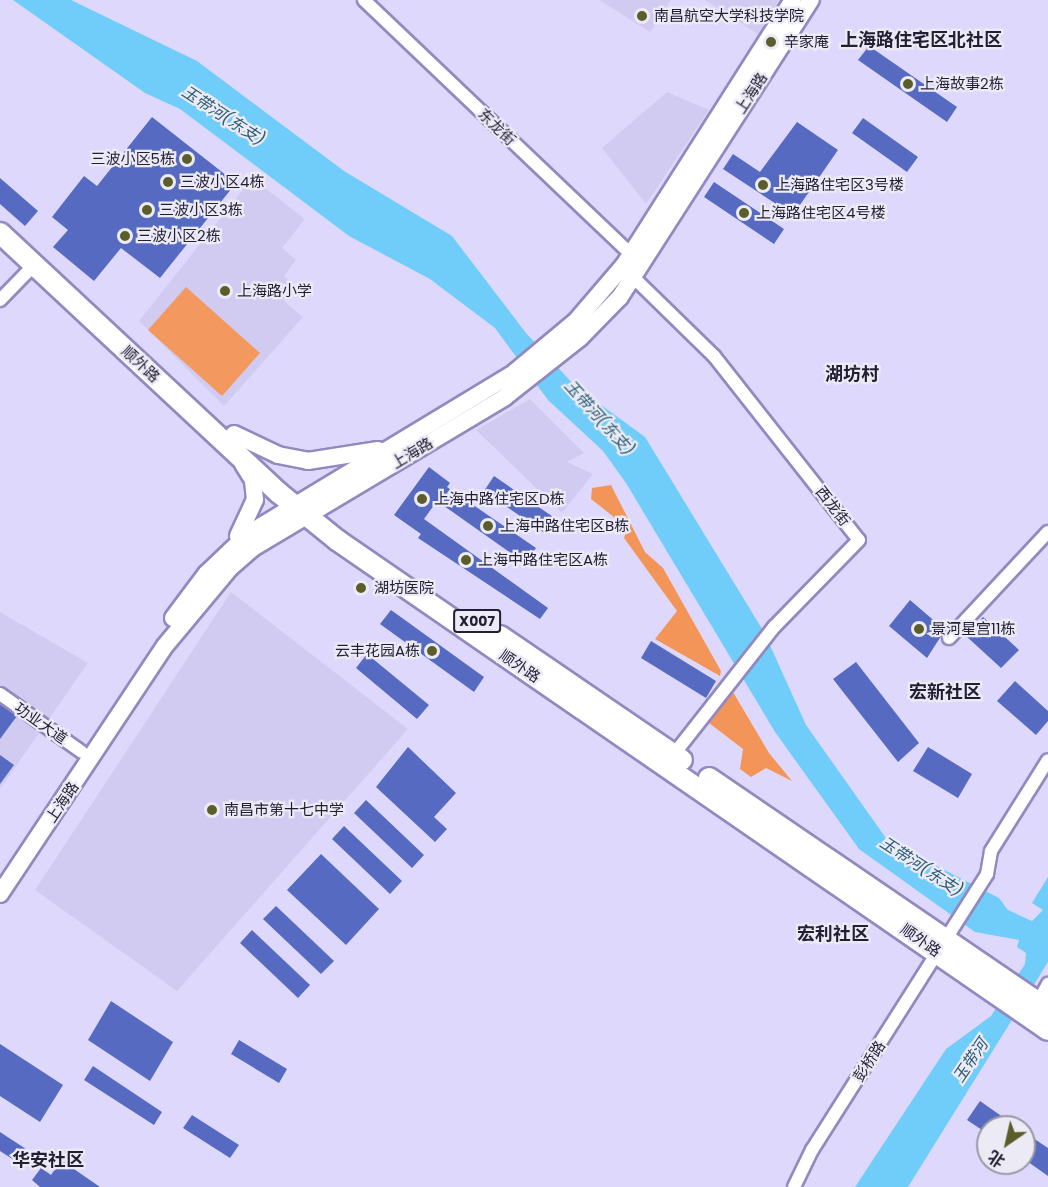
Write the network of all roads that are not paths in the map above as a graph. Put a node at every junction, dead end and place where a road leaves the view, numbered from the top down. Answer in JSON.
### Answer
{"nodes":[{"id":1,"x":364,"y":0,"type":"edge"},
{"id":2,"x":793,"y":0,"type":"edge"},
{"id":3,"x":811,"y":0,"type":"edge"},
{"id":4,"x":0,"y":218,"type":"edge"},
{"id":5,"x":0,"y":233,"type":"edge"},
{"id":6,"x":631,"y":254,"type":"junction"},
{"id":7,"x":34,"y":265,"type":"junction"},
{"id":8,"x":633,"y":277,"type":"junction"},
{"id":9,"x":0,"y":300,"type":"edge"},
{"id":10,"x":578,"y":329,"type":"junction"},
{"id":11,"x":521,"y":376,"type":"junction"},
{"id":12,"x":234,"y":434,"type":"junction"},
{"id":13,"x":393,"y":446,"type":"junction"},
{"id":14,"x":239,"y":455,"type":"junction"},
{"id":15,"x":306,"y":508,"type":"junction"},
{"id":16,"x":1048,"y":532,"type":"edge"},
{"id":17,"x":228,"y":549,"type":"junction"},
{"id":18,"x":949,"y":638,"type":"dead end"},
{"id":19,"x":0,"y":694,"type":"edge"},
{"id":20,"x":82,"y":752,"type":"junction"},
{"id":21,"x":669,"y":759,"type":"junction"},
{"id":22,"x":1048,"y":760,"type":"edge"},
{"id":23,"x":0,"y":876,"type":"edge"},
{"id":24,"x":0,"y":894,"type":"edge"},
{"id":25,"x":948,"y":937,"type":"junction"},
{"id":26,"x":1048,"y":984,"type":"edge"},
{"id":27,"x":1039,"y":1009,"type":"edge"},
{"id":28,"x":1048,"y":1030,"type":"edge"},
{"id":29,"x":794,"y":1187,"type":"edge"}],
"edges":[{"from":1,"to":6,"type":"street","name":"东龙街"},
{"from":2,"to":6,"type":"main road","name":"上海路"},
{"from":3,"to":8,"type":"main road","name":"上海路"},
{"from":4,"to":12,"type":"main road","name":"顺外路"},
{"from":5,"to":7,"type":"main road","name":"顺外路"},
{"from":6,"to":10,"type":"main road","name":"上海路"},
{"from":7,"to":9,"type":"street"},
{"from":7,"to":14,"type":"main road","name":"顺外路"},
{"from":8,"to":10,"type":"main road","name":"上海路"},
{"from":8,"to":21,"type":"street","name":"西龙街"},
{"from":10,"to":11,"type":"main road","name":"上海路"},
{"from":11,"to":13,"type":"main road","name":"上海路"},
{"from":11,"to":15,"type":"main road","name":"上海路"},
{"from":12,"to":13,"type":"main road"},
{"from":12,"to":15,"type":"main road","name":"顺外路"},
{"from":13,"to":15,"type":"main road","name":"上海路"},
{"from":14,"to":15,"type":"main road","name":"顺外路"},
{"from":14,"to":17,"type":"main road"},
{"from":15,"to":17,"type":"main road","name":"上海路"},
{"from":15,"to":21,"type":"main road","name":"顺外路"},
{"from":15,"to":24,"type":"main road","name":"上海路"},
{"from":16,"to":18,"type":"street"},
{"from":17,"to":20,"type":"main road","name":"上海路"},
{"from":19,"to":20,"type":"street","name":"功业大道"},
{"from":20,"to":23,"type":"main road","name":"上海路"},
{"from":21,"to":25,"type":"main road","name":"顺外路"},
{"from":22,"to":25,"type":"street","name":"彭桥路"},
{"from":25,"to":27,"type":"main road","name":"顺外路"},
{"from":25,"to":29,"type":"street","name":"彭桥路"},
{"from":26,"to":27,"type":"street"},
{"from":27,"to":28,"type":"main road","name":"顺外路"}]}
